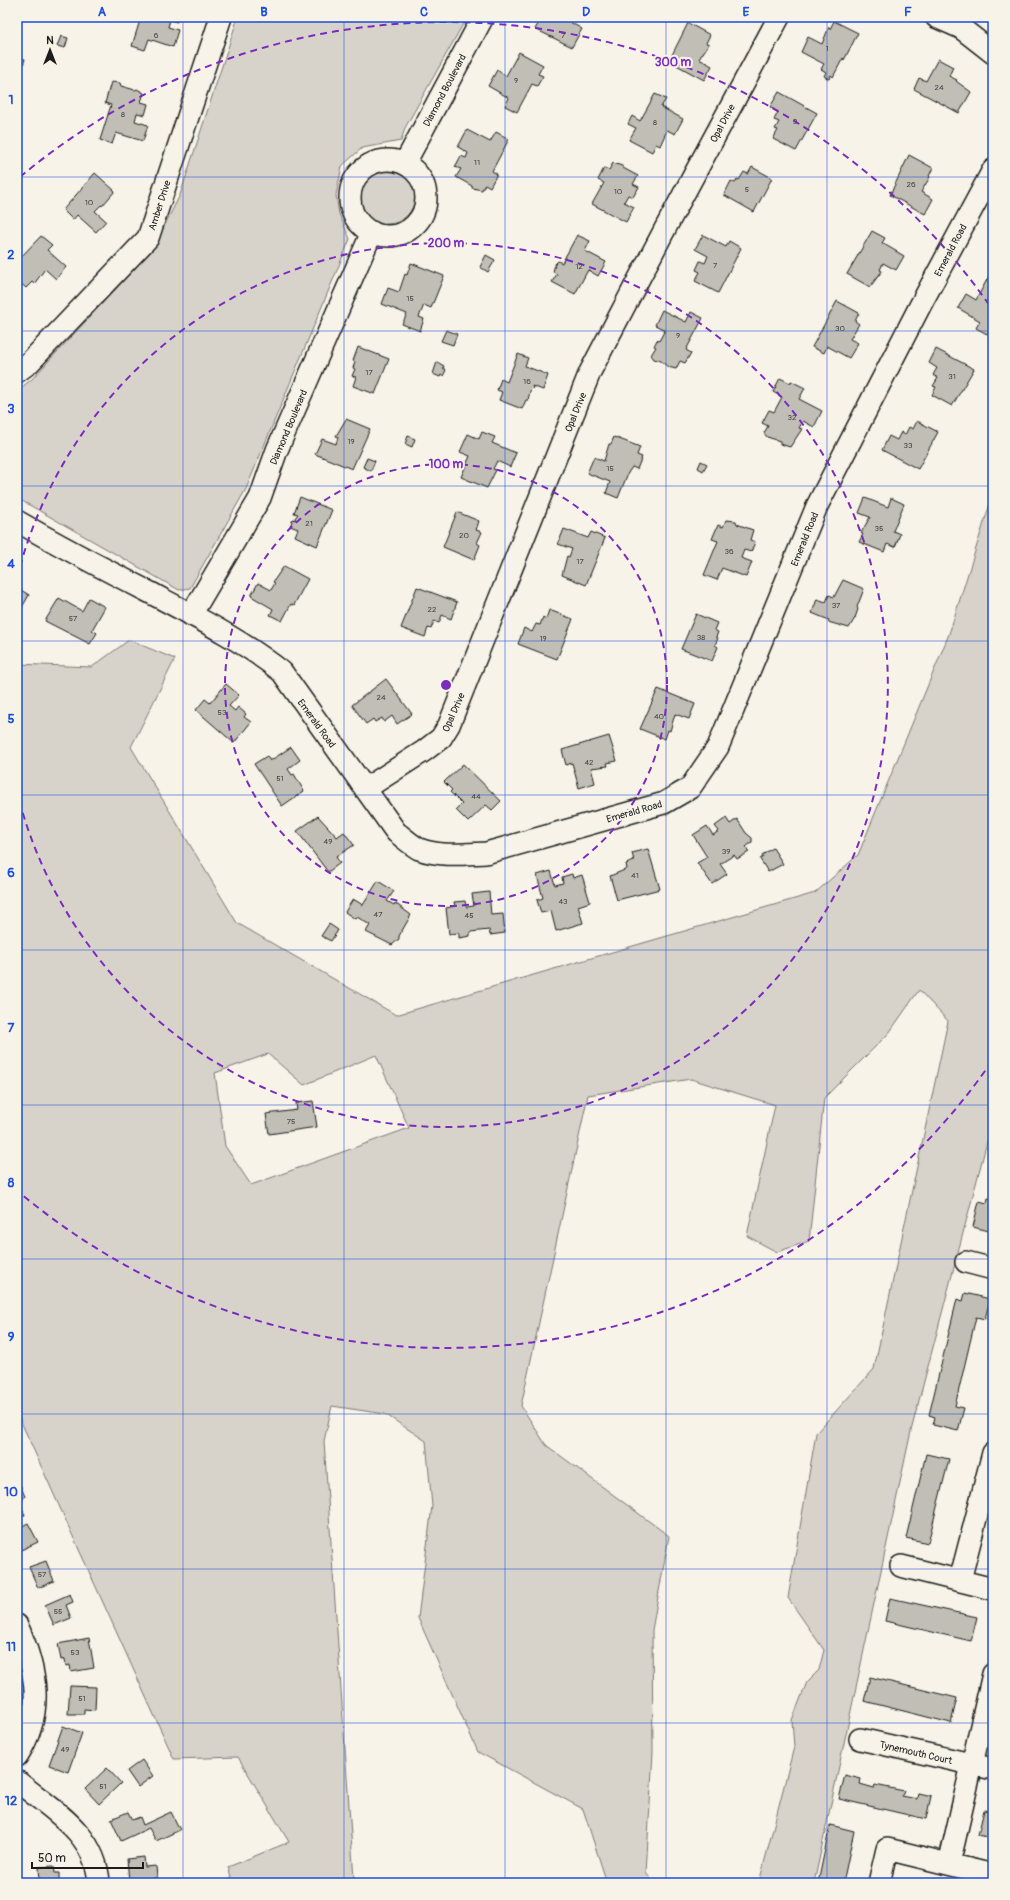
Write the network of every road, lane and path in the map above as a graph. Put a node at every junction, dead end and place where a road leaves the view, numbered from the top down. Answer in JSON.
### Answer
{"nodes":[{"id":1,"x":221,"y":17,"type":"edge"},
{"id":2,"x":483,"y":17,"type":"edge"},
{"id":3,"x":779,"y":17,"type":"edge"},
{"id":4,"x":936,"y":17,"type":"edge"},
{"id":5,"x":993,"y":53,"type":"edge"},
{"id":6,"x":405,"y":163,"type":"junction"},
{"id":7,"x":993,"y":170,"type":"edge"},
{"id":8,"x":372,"y":232,"type":"junction"},
{"id":9,"x":17,"y":372,"type":"edge"},
{"id":10,"x":17,"y":522,"type":"edge"},
{"id":11,"x":191,"y":614,"type":"junction"},
{"id":12,"x":365,"y":789,"type":"junction"},
{"id":13,"x":966,"y":1262,"type":"dead end"},
{"id":14,"x":993,"y":1269,"type":"edge"},
{"id":15,"x":992,"y":1462,"type":"edge"},
{"id":16,"x":901,"y":1566,"type":"dead end"},
{"id":17,"x":960,"y":1580,"type":"junction"},
{"id":18,"x":993,"y":1589,"type":"edge"},
{"id":19,"x":17,"y":1625,"type":"edge"},
{"id":20,"x":993,"y":1674,"type":"edge"},
{"id":21,"x":860,"y":1739,"type":"dead end"},
{"id":22,"x":17,"y":1756,"type":"edge"},
{"id":23,"x":972,"y":1765,"type":"junction"},
{"id":24,"x":993,"y":1769,"type":"edge"},
{"id":25,"x":17,"y":1781,"type":"edge"},
{"id":26,"x":949,"y":1864,"type":"junction"},
{"id":27,"x":993,"y":1875,"type":"edge"},
{"id":28,"x":99,"y":1883,"type":"edge"},
{"id":29,"x":879,"y":1883,"type":"edge"}],
"edges":[{"from":1,"to":9,"type":"street","name":"Amber Drive"},
{"from":2,"to":6,"type":"street","name":"Diamond Boulevard"},
{"from":3,"to":12,"type":"street","name":"Opal Drive"},
{"from":4,"to":5,"type":"street"},
{"from":6,"to":8,"type":"street"},
{"from":6,"to":8,"type":"street"},
{"from":7,"to":12,"type":"street","name":"Emerald Road"},
{"from":8,"to":11,"type":"street","name":"Diamond Boulevard"},
{"from":10,"to":11,"type":"street","name":"Emerald Road"},
{"from":11,"to":12,"type":"street","name":"Emerald Road"},
{"from":13,"to":14,"type":"street"},
{"from":15,"to":17,"type":"street"},
{"from":16,"to":17,"type":"street"},
{"from":17,"to":18,"type":"street"},
{"from":19,"to":22,"type":"street"},
{"from":20,"to":23,"type":"street"},
{"from":21,"to":23,"type":"street","name":"Tynemouth Court"},
{"from":23,"to":24,"type":"street","name":"Tynemouth Court"},
{"from":23,"to":26,"type":"street"},
{"from":25,"to":28,"type":"street"},
{"from":26,"to":27,"type":"street"},
{"from":26,"to":29,"type":"street"}]}
